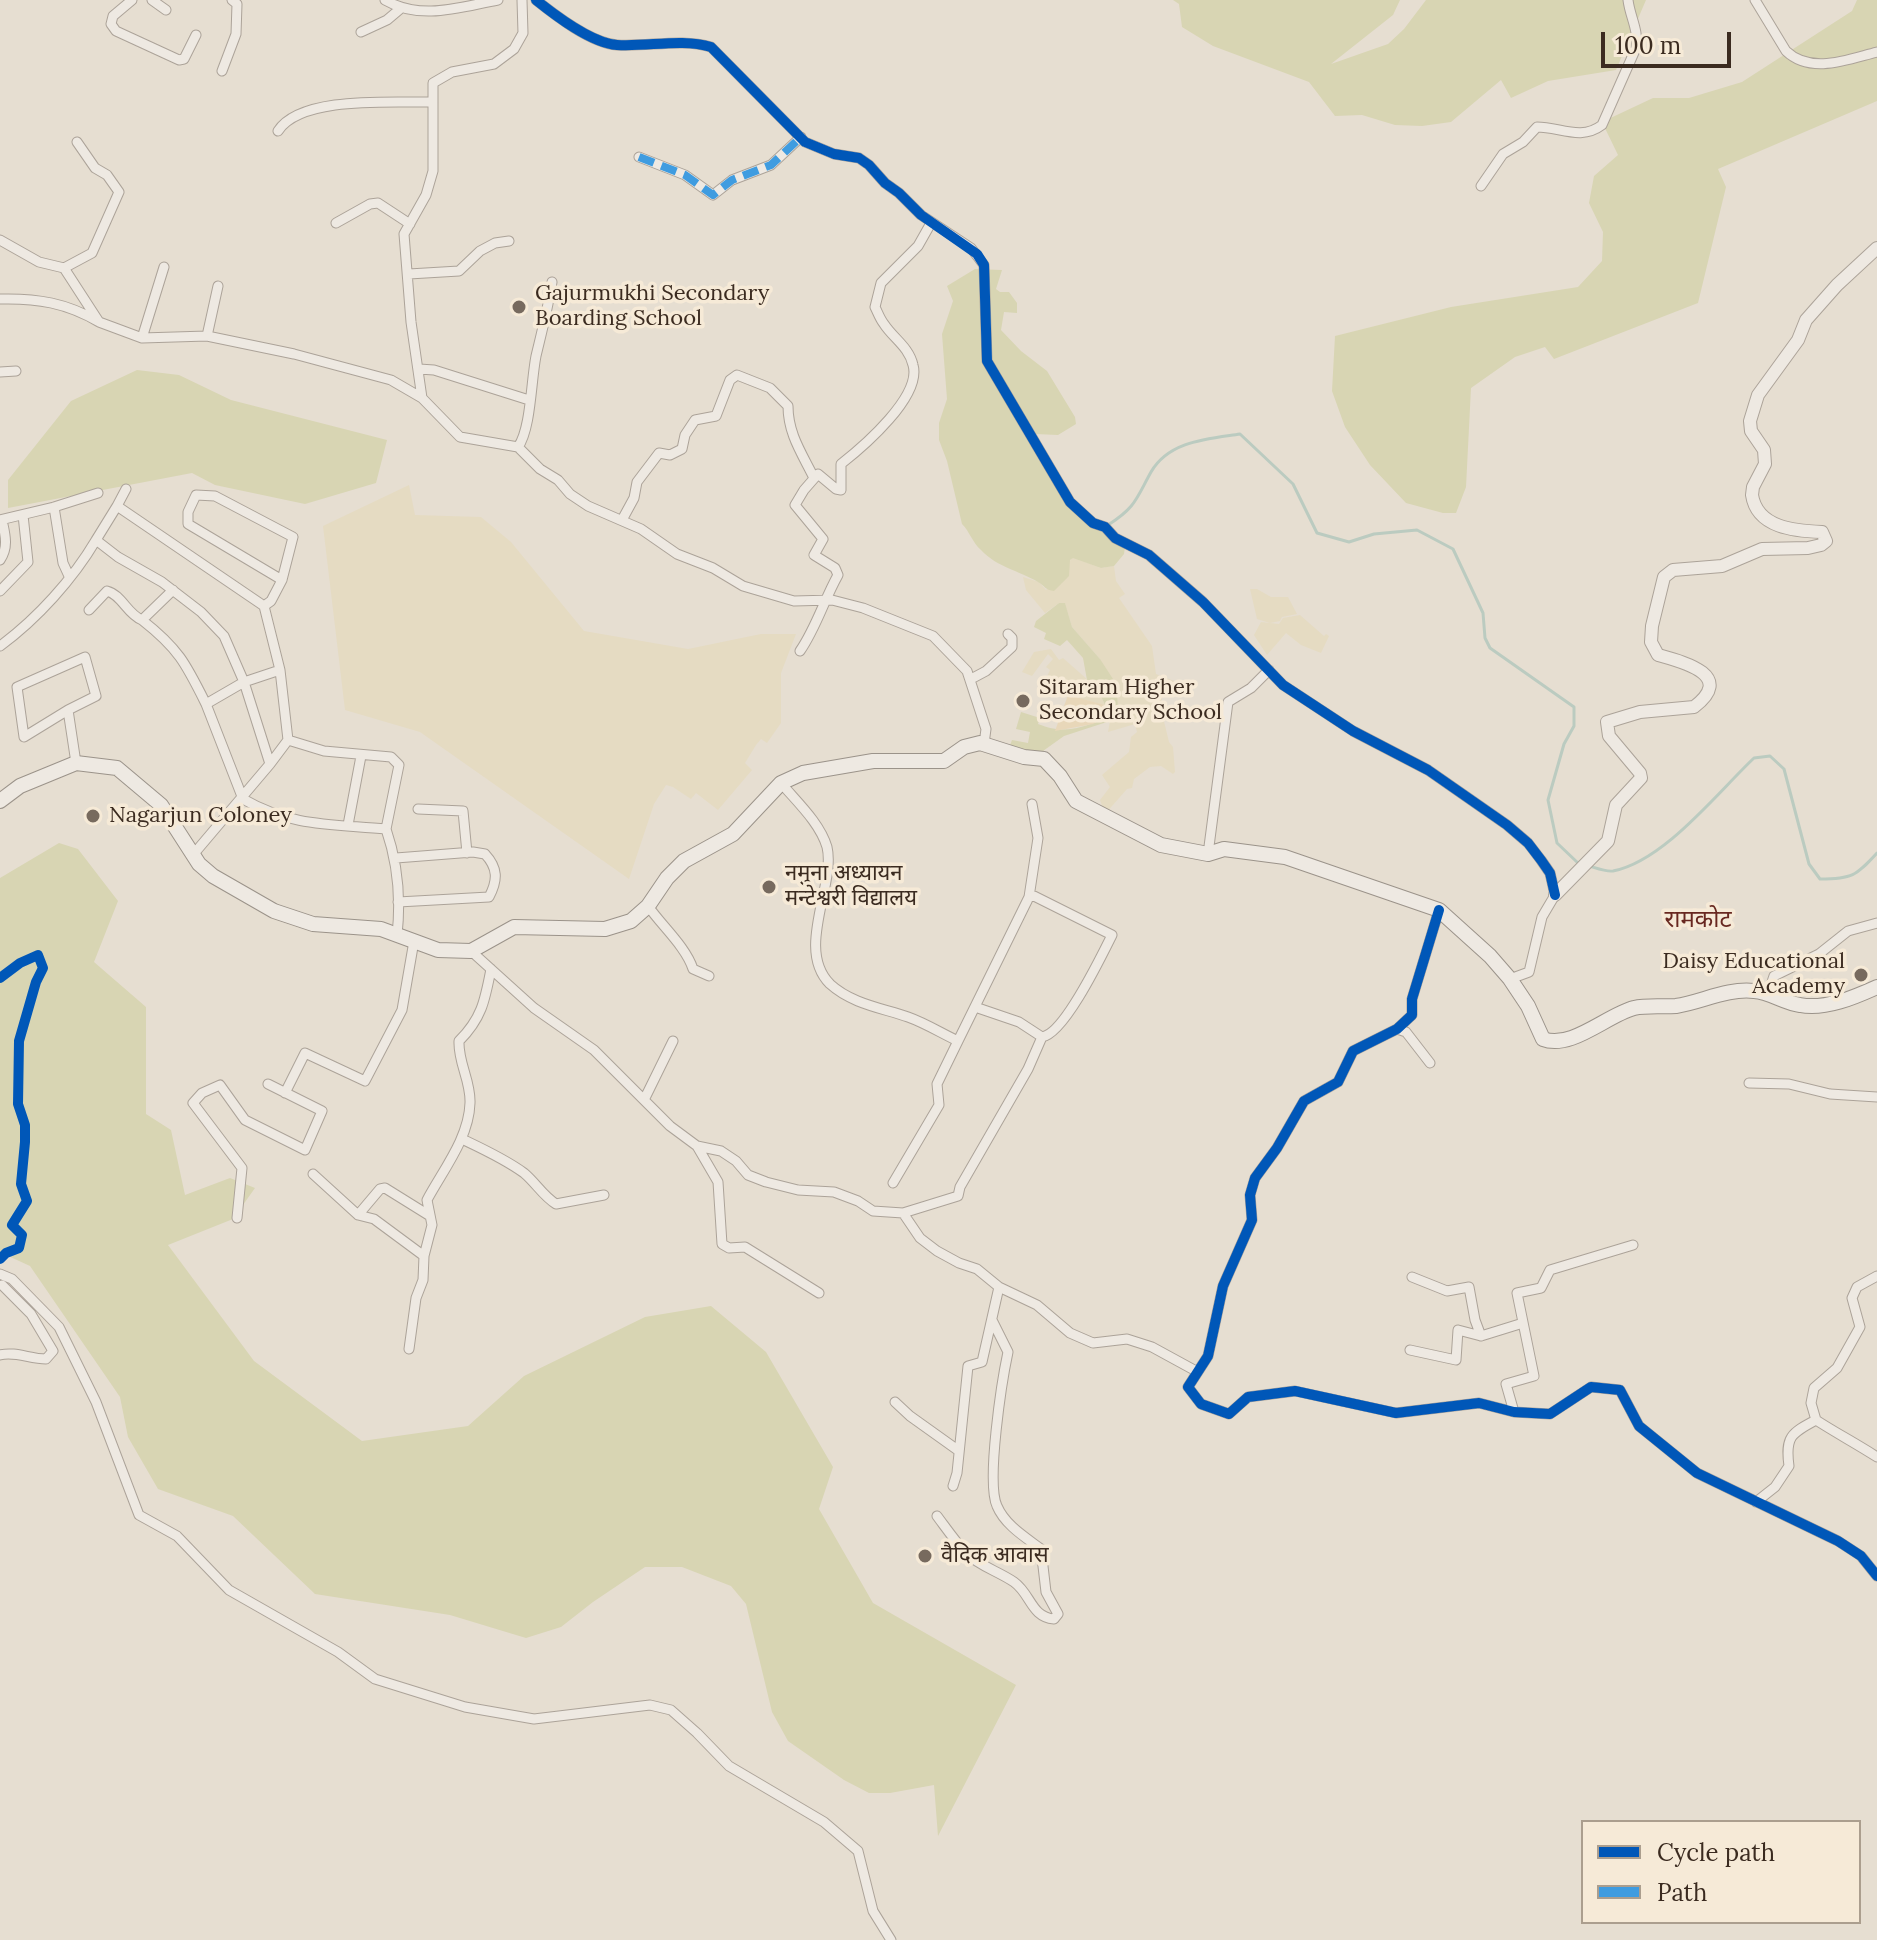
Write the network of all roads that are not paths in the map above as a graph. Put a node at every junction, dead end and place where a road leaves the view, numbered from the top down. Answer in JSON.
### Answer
{"nodes":[{"id":1,"x":132,"y":0,"type":"edge"},
{"id":2,"x":152,"y":0,"type":"edge"},
{"id":3,"x":232,"y":0,"type":"edge"},
{"id":4,"x":385,"y":0,"type":"edge"},
{"id":5,"x":498,"y":0,"type":"edge"},
{"id":6,"x":522,"y":0,"type":"edge"},
{"id":7,"x":536,"y":0,"type":"edge"},
{"id":8,"x":1628,"y":0,"type":"edge"},
{"id":9,"x":1755,"y":0,"type":"edge"},
{"id":10,"x":400,"y":9,"type":"junction"},
{"id":11,"x":166,"y":10,"type":"dead end"},
{"id":12,"x":361,"y":32,"type":"dead end"},
{"id":13,"x":196,"y":35,"type":"dead end"},
{"id":14,"x":1877,"y":52,"type":"edge"},
{"id":15,"x":222,"y":71,"type":"dead end"},
{"id":16,"x":433,"y":102,"type":"junction"},
{"id":17,"x":278,"y":131,"type":"dead end"},
{"id":18,"x":801,"y":137,"type":"junction"},
{"id":19,"x":77,"y":142,"type":"dead end"},
{"id":20,"x":639,"y":157,"type":"dead end"},
{"id":21,"x":1481,"y":186,"type":"dead end"},
{"id":22,"x":336,"y":223,"type":"dead end"},
{"id":23,"x":931,"y":223,"type":"junction"},
{"id":24,"x":410,"y":224,"type":"junction"},
{"id":25,"x":0,"y":240,"type":"edge"},
{"id":26,"x":509,"y":241,"type":"dead end"},
{"id":27,"x":1877,"y":248,"type":"edge"},
{"id":28,"x":164,"y":267,"type":"dead end"},
{"id":29,"x":64,"y":268,"type":"junction"},
{"id":30,"x":409,"y":274,"type":"junction"},
{"id":31,"x":552,"y":282,"type":"dead end"},
{"id":32,"x":218,"y":286,"type":"dead end"},
{"id":33,"x":0,"y":299,"type":"edge"},
{"id":34,"x":99,"y":322,"type":"junction"},
{"id":35,"x":207,"y":336,"type":"junction"},
{"id":36,"x":142,"y":338,"type":"junction"},
{"id":37,"x":419,"y":369,"type":"junction"},
{"id":38,"x":16,"y":371,"type":"dead end"},
{"id":39,"x":0,"y":372,"type":"edge"},
{"id":40,"x":422,"y":398,"type":"junction"},
{"id":41,"x":529,"y":400,"type":"junction"},
{"id":42,"x":518,"y":447,"type":"junction"},
{"id":43,"x":813,"y":476,"type":"junction"},
{"id":44,"x":126,"y":489,"type":"dead end"},
{"id":45,"x":98,"y":493,"type":"dead end"},
{"id":46,"x":117,"y":506,"type":"junction"},
{"id":47,"x":54,"y":507,"type":"junction"},
{"id":48,"x":23,"y":515,"type":"junction"},
{"id":49,"x":1,"y":520,"type":"edge"},
{"id":50,"x":622,"y":520,"type":"junction"},
{"id":51,"x":96,"y":540,"type":"junction"},
{"id":52,"x":0,"y":560,"type":"edge"},
{"id":53,"x":69,"y":576,"type":"junction"},
{"id":54,"x":282,"y":580,"type":"junction"},
{"id":55,"x":173,"y":590,"type":"junction"},
{"id":56,"x":0,"y":591,"type":"edge"},
{"id":57,"x":824,"y":599,"type":"junction"},
{"id":58,"x":264,"y":606,"type":"junction"},
{"id":59,"x":89,"y":610,"type":"dead end"},
{"id":60,"x":142,"y":620,"type":"junction"},
{"id":61,"x":1008,"y":634,"type":"dead end"},
{"id":62,"x":0,"y":646,"type":"edge"},
{"id":63,"x":800,"y":651,"type":"dead end"},
{"id":64,"x":280,"y":670,"type":"junction"},
{"id":65,"x":1269,"y":670,"type":"junction"},
{"id":66,"x":971,"y":679,"type":"junction"},
{"id":67,"x":244,"y":682,"type":"junction"},
{"id":68,"x":206,"y":704,"type":"junction"},
{"id":69,"x":68,"y":710,"type":"junction"},
{"id":70,"x":288,"y":740,"type":"junction"},
{"id":71,"x":984,"y":744,"type":"junction"},
{"id":72,"x":361,"y":756,"type":"junction"},
{"id":73,"x":76,"y":763,"type":"junction"},
{"id":74,"x":270,"y":764,"type":"junction"},
{"id":75,"x":781,"y":783,"type":"junction"},
{"id":76,"x":243,"y":799,"type":"junction"},
{"id":77,"x":0,"y":801,"type":"edge"},
{"id":78,"x":1032,"y":804,"type":"dead end"},
{"id":79,"x":418,"y":809,"type":"dead end"},
{"id":80,"x":348,"y":825,"type":"junction"},
{"id":81,"x":386,"y":829,"type":"junction"},
{"id":82,"x":467,"y":853,"type":"junction"},
{"id":83,"x":1208,"y":854,"type":"junction"},
{"id":84,"x":192,"y":856,"type":"junction"},
{"id":85,"x":396,"y":858,"type":"junction"},
{"id":86,"x":1555,"y":895,"type":"junction"},
{"id":87,"x":1029,"y":897,"type":"junction"},
{"id":88,"x":398,"y":902,"type":"junction"},
{"id":89,"x":648,"y":906,"type":"junction"},
{"id":90,"x":1439,"y":910,"type":"junction"},
{"id":91,"x":1877,"y":923,"type":"edge"},
{"id":92,"x":397,"y":935,"type":"junction"},
{"id":93,"x":414,"y":941,"type":"junction"},
{"id":94,"x":471,"y":951,"type":"junction"},
{"id":95,"x":491,"y":969,"type":"junction"},
{"id":96,"x":709,"y":976,"type":"dead end"},
{"id":97,"x":1510,"y":979,"type":"junction"},
{"id":98,"x":1877,"y":987,"type":"edge"},
{"id":99,"x":1768,"y":994,"type":"junction"},
{"id":100,"x":975,"y":1007,"type":"junction"},
{"id":101,"x":1397,"y":1029,"type":"junction"},
{"id":102,"x":1042,"y":1037,"type":"junction"},
{"id":103,"x":673,"y":1041,"type":"dead end"},
{"id":104,"x":958,"y":1041,"type":"junction"},
{"id":105,"x":1430,"y":1063,"type":"dead end"},
{"id":106,"x":1749,"y":1083,"type":"dead end"},
{"id":107,"x":268,"y":1084,"type":"dead end"},
{"id":108,"x":285,"y":1093,"type":"junction"},
{"id":109,"x":1877,"y":1097,"type":"edge"},
{"id":110,"x":644,"y":1100,"type":"junction"},
{"id":111,"x":462,"y":1139,"type":"junction"},
{"id":112,"x":697,"y":1146,"type":"junction"},
{"id":113,"x":313,"y":1174,"type":"dead end"},
{"id":114,"x":893,"y":1183,"type":"dead end"},
{"id":115,"x":604,"y":1195,"type":"dead end"},
{"id":116,"x":903,"y":1213,"type":"junction"},
{"id":117,"x":358,"y":1215,"type":"junction"},
{"id":118,"x":430,"y":1216,"type":"junction"},
{"id":119,"x":237,"y":1218,"type":"dead end"},
{"id":120,"x":1633,"y":1245,"type":"dead end"},
{"id":121,"x":424,"y":1256,"type":"junction"},
{"id":122,"x":0,"y":1274,"type":"edge"},
{"id":123,"x":1877,"y":1276,"type":"edge"},
{"id":124,"x":1412,"y":1277,"type":"dead end"},
{"id":125,"x":1,"y":1285,"type":"edge"},
{"id":126,"x":999,"y":1287,"type":"junction"},
{"id":127,"x":819,"y":1293,"type":"dead end"},
{"id":128,"x":992,"y":1320,"type":"junction"},
{"id":129,"x":1523,"y":1323,"type":"junction"},
{"id":130,"x":1481,"y":1336,"type":"junction"},
{"id":131,"x":409,"y":1349,"type":"dead end"},
{"id":132,"x":1410,"y":1350,"type":"dead end"},
{"id":133,"x":0,"y":1355,"type":"edge"},
{"id":134,"x":1196,"y":1371,"type":"junction"},
{"id":135,"x":895,"y":1402,"type":"dead end"},
{"id":136,"x":1514,"y":1412,"type":"junction"},
{"id":137,"x":1816,"y":1420,"type":"junction"},
{"id":138,"x":959,"y":1451,"type":"junction"},
{"id":139,"x":1877,"y":1457,"type":"edge"},
{"id":140,"x":953,"y":1486,"type":"dead end"},
{"id":141,"x":1756,"y":1502,"type":"junction"},
{"id":142,"x":937,"y":1516,"type":"dead end"},
{"id":143,"x":1877,"y":1576,"type":"edge"},
{"id":144,"x":891,"y":1940,"type":"edge"}],
"edges":[{"from":1,"to":13,"type":"street"},
{"from":2,"to":11,"type":"street"},
{"from":3,"to":15,"type":"street"},
{"from":4,"to":10,"type":"street"},
{"from":5,"to":10,"type":"street"},
{"from":6,"to":16,"type":"street"},
{"from":7,"to":18,"type":"street"},
{"from":8,"to":21,"type":"street"},
{"from":9,"to":14,"type":"street"},
{"from":10,"to":12,"type":"street"},
{"from":16,"to":17,"type":"street"},
{"from":16,"to":24,"type":"street"},
{"from":18,"to":20,"type":"street"},
{"from":18,"to":23,"type":"street"},
{"from":19,"to":29,"type":"street"},
{"from":22,"to":24,"type":"street"},
{"from":23,"to":43,"type":"street"},
{"from":23,"to":65,"type":"street"},
{"from":24,"to":30,"type":"street"},
{"from":25,"to":29,"type":"street"},
{"from":26,"to":30,"type":"street"},
{"from":27,"to":86,"type":"street"},
{"from":28,"to":36,"type":"street"},
{"from":29,"to":34,"type":"street"},
{"from":30,"to":37,"type":"street"},
{"from":31,"to":41,"type":"street"},
{"from":32,"to":35,"type":"street"},
{"from":33,"to":34,"type":"street"},
{"from":34,"to":36,"type":"street"},
{"from":35,"to":36,"type":"street"},
{"from":35,"to":40,"type":"street"},
{"from":37,"to":40,"type":"street"},
{"from":37,"to":41,"type":"street"},
{"from":38,"to":39,"type":"street"},
{"from":40,"to":42,"type":"street"},
{"from":41,"to":42,"type":"street"},
{"from":42,"to":50,"type":"street"},
{"from":43,"to":50,"type":"street"},
{"from":43,"to":57,"type":"street"},
{"from":44,"to":46,"type":"street"},
{"from":45,"to":47,"type":"street"},
{"from":46,"to":51,"type":"street"},
{"from":46,"to":58,"type":"street"},
{"from":47,"to":48,"type":"street"},
{"from":47,"to":53,"type":"street"},
{"from":48,"to":49,"type":"street"},
{"from":48,"to":56,"type":"street"},
{"from":49,"to":52,"type":"street"},
{"from":50,"to":57,"type":"street"},
{"from":51,"to":53,"type":"street"},
{"from":51,"to":55,"type":"street"},
{"from":53,"to":62,"type":"street"},
{"from":54,"to":54,"type":"street"},
{"from":54,"to":58,"type":"street"},
{"from":55,"to":60,"type":"street"},
{"from":55,"to":67,"type":"street"},
{"from":57,"to":63,"type":"street"},
{"from":57,"to":66,"type":"street"},
{"from":58,"to":64,"type":"street"},
{"from":59,"to":60,"type":"street"},
{"from":60,"to":68,"type":"street"},
{"from":61,"to":66,"type":"street"},
{"from":64,"to":67,"type":"street"},
{"from":64,"to":70,"type":"street"},
{"from":65,"to":83,"type":"street"},
{"from":65,"to":86,"type":"street"},
{"from":66,"to":71,"type":"street"},
{"from":67,"to":68,"type":"street"},
{"from":67,"to":74,"type":"street"},
{"from":68,"to":76,"type":"street"},
{"from":69,"to":69,"type":"street"},
{"from":69,"to":73,"type":"street"},
{"from":70,"to":72,"type":"street"},
{"from":70,"to":74,"type":"street"},
{"from":71,"to":75,"type":"main road"},
{"from":71,"to":83,"type":"main road"},
{"from":72,"to":80,"type":"street"},
{"from":72,"to":81,"type":"street"},
{"from":73,"to":77,"type":"main road"},
{"from":73,"to":84,"type":"main road"},
{"from":74,"to":76,"type":"street"},
{"from":75,"to":89,"type":"main road"},
{"from":75,"to":104,"type":"street"},
{"from":76,"to":80,"type":"street"},
{"from":76,"to":84,"type":"street"},
{"from":78,"to":87,"type":"street"},
{"from":79,"to":82,"type":"street"},
{"from":80,"to":81,"type":"street"},
{"from":81,"to":85,"type":"street"},
{"from":82,"to":85,"type":"street"},
{"from":82,"to":88,"type":"street"},
{"from":83,"to":90,"type":"main road"},
{"from":84,"to":92,"type":"main road"},
{"from":85,"to":88,"type":"street"},
{"from":86,"to":97,"type":"street"},
{"from":87,"to":100,"type":"street"},
{"from":87,"to":102,"type":"street"},
{"from":88,"to":92,"type":"street"},
{"from":89,"to":94,"type":"main road"},
{"from":89,"to":96,"type":"street"},
{"from":90,"to":97,"type":"main road"},
{"from":90,"to":101,"type":"street"},
{"from":91,"to":99,"type":"street"},
{"from":92,"to":93,"type":"main road"},
{"from":93,"to":94,"type":"main road"},
{"from":93,"to":108,"type":"street"},
{"from":94,"to":95,"type":"street"},
{"from":95,"to":110,"type":"street"},
{"from":95,"to":111,"type":"street"},
{"from":97,"to":99,"type":"main road"},
{"from":98,"to":99,"type":"main road"},
{"from":100,"to":102,"type":"street"},
{"from":100,"to":104,"type":"street"},
{"from":101,"to":105,"type":"street"},
{"from":101,"to":134,"type":"street"},
{"from":102,"to":116,"type":"street"},
{"from":103,"to":110,"type":"street"},
{"from":104,"to":114,"type":"street"},
{"from":106,"to":109,"type":"street"},
{"from":107,"to":108,"type":"street"},
{"from":108,"to":119,"type":"street"},
{"from":110,"to":112,"type":"street"},
{"from":111,"to":115,"type":"street"},
{"from":111,"to":118,"type":"street"},
{"from":112,"to":116,"type":"street"},
{"from":112,"to":127,"type":"street"},
{"from":113,"to":117,"type":"street"},
{"from":116,"to":126,"type":"street"},
{"from":117,"to":118,"type":"street"},
{"from":117,"to":121,"type":"street"},
{"from":118,"to":121,"type":"street"},
{"from":120,"to":129,"type":"street"},
{"from":121,"to":131,"type":"street"},
{"from":122,"to":144,"type":"street"},
{"from":123,"to":137,"type":"street"},
{"from":124,"to":130,"type":"street"},
{"from":125,"to":133,"type":"street"},
{"from":126,"to":128,"type":"street"},
{"from":126,"to":134,"type":"street"},
{"from":128,"to":138,"type":"street"},
{"from":128,"to":142,"type":"street"},
{"from":129,"to":130,"type":"street"},
{"from":129,"to":136,"type":"street"},
{"from":130,"to":132,"type":"street"},
{"from":134,"to":136,"type":"street"},
{"from":135,"to":138,"type":"street"},
{"from":136,"to":141,"type":"street"},
{"from":137,"to":139,"type":"street"},
{"from":137,"to":141,"type":"street"},
{"from":138,"to":140,"type":"street"},
{"from":141,"to":143,"type":"street"}]}
